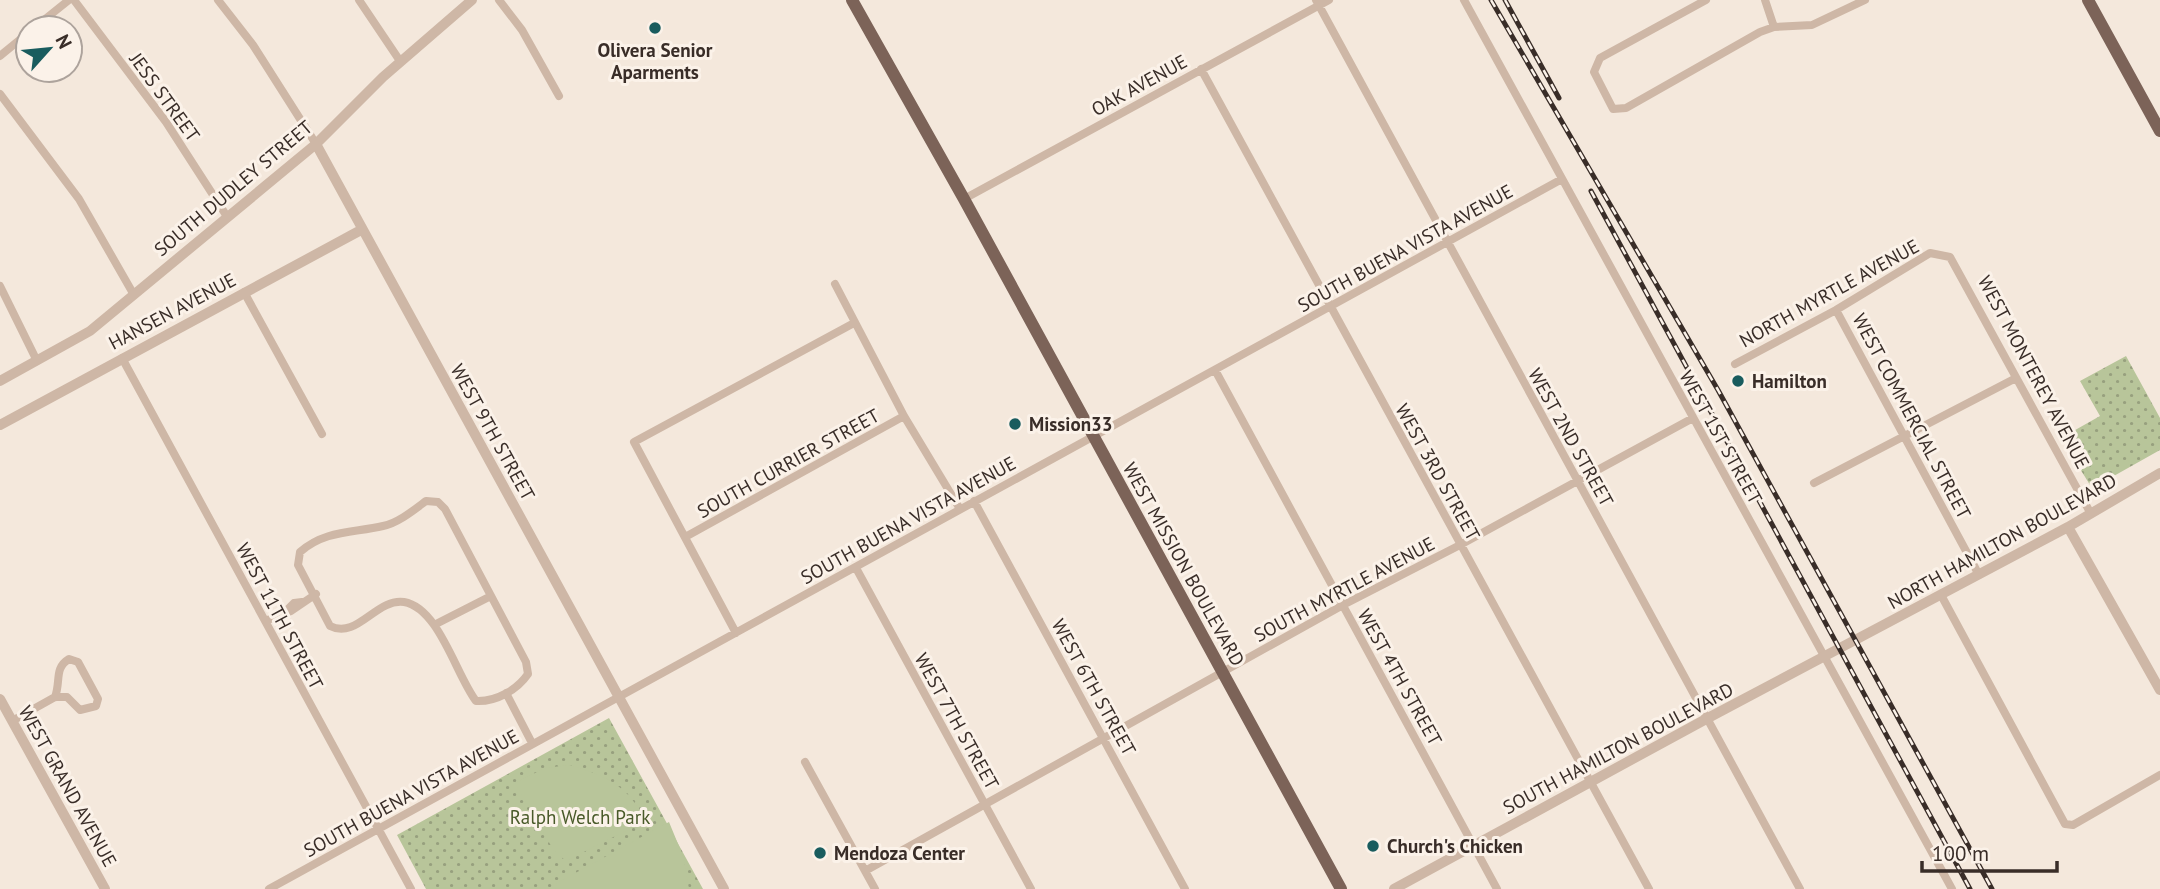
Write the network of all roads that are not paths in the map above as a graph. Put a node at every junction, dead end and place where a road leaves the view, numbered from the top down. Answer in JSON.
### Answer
{"nodes":[{"id":1,"x":72,"y":0,"type":"edge"},
{"id":2,"x":218,"y":0,"type":"edge"},
{"id":3,"x":359,"y":0,"type":"edge"},
{"id":4,"x":472,"y":0,"type":"edge"},
{"id":5,"x":499,"y":0,"type":"edge"},
{"id":6,"x":852,"y":0,"type":"edge"},
{"id":7,"x":1329,"y":0,"type":"edge"},
{"id":8,"x":1464,"y":0,"type":"edge"},
{"id":9,"x":1706,"y":0,"type":"edge"},
{"id":10,"x":1765,"y":0,"type":"edge"},
{"id":11,"x":1865,"y":0,"type":"edge"},
{"id":12,"x":2088,"y":0,"type":"edge"},
{"id":13,"x":1318,"y":3,"type":"edge"},
{"id":14,"x":53,"y":14,"type":"edge"},
{"id":15,"x":1774,"y":27,"type":"junction"},
{"id":16,"x":14,"y":44,"type":"edge"},
{"id":17,"x":0,"y":56,"type":"edge"},
{"id":18,"x":400,"y":61,"type":"junction"},
{"id":19,"x":1200,"y":69,"type":"junction"},
{"id":20,"x":0,"y":94,"type":"edge"},
{"id":21,"x":559,"y":96,"type":"dead end"},
{"id":22,"x":2160,"y":131,"type":"edge"},
{"id":23,"x":316,"y":144,"type":"junction"},
{"id":24,"x":1562,"y":179,"type":"junction"},
{"id":25,"x":964,"y":199,"type":"junction"},
{"id":26,"x":226,"y":215,"type":"junction"},
{"id":27,"x":361,"y":230,"type":"junction"},
{"id":28,"x":1447,"y":245,"type":"junction"},
{"id":29,"x":1940,"y":253,"type":"joint"},
{"id":30,"x":835,"y":284,"type":"dead end"},
{"id":31,"x":0,"y":286,"type":"edge"},
{"id":32,"x":244,"y":292,"type":"junction"},
{"id":33,"x":134,"y":295,"type":"junction"},
{"id":34,"x":1330,"y":307,"type":"junction"},
{"id":35,"x":1836,"y":310,"type":"junction"},
{"id":36,"x":855,"y":323,"type":"junction"},
{"id":37,"x":122,"y":358,"type":"junction"},
{"id":38,"x":37,"y":361,"type":"junction"},
{"id":39,"x":1735,"y":364,"type":"dead end"},
{"id":40,"x":1215,"y":370,"type":"junction"},
{"id":41,"x":2016,"y":378,"type":"junction"},
{"id":42,"x":0,"y":381,"type":"edge"},
{"id":43,"x":904,"y":416,"type":"junction"},
{"id":44,"x":1693,"y":418,"type":"junction"},
{"id":45,"x":0,"y":425,"type":"edge"},
{"id":46,"x":322,"y":434,"type":"dead end"},
{"id":47,"x":1906,"y":436,"type":"junction"},
{"id":48,"x":1093,"y":438,"type":"junction"},
{"id":49,"x":2160,"y":473,"type":"edge"},
{"id":50,"x":1577,"y":481,"type":"junction"},
{"id":51,"x":1814,"y":483,"type":"dead end"},
{"id":52,"x":974,"y":501,"type":"junction"},
{"id":53,"x":960,"y":509,"type":"junction"},
{"id":54,"x":2091,"y":514,"type":"junction"},
{"id":55,"x":2068,"y":527,"type":"junction"},
{"id":56,"x":687,"y":537,"type":"junction"},
{"id":57,"x":1460,"y":545,"type":"junction"},
{"id":58,"x":856,"y":568,"type":"junction"},
{"id":59,"x":1979,"y":575,"type":"junction"},
{"id":60,"x":316,"y":594,"type":"junction"},
{"id":61,"x":1941,"y":595,"type":"junction"},
{"id":62,"x":489,"y":597,"type":"junction"},
{"id":63,"x":1342,"y":604,"type":"junction"},
{"id":64,"x":265,"y":621,"type":"junction"},
{"id":65,"x":434,"y":625,"type":"junction"},
{"id":66,"x":736,"y":633,"type":"junction"},
{"id":67,"x":1860,"y":639,"type":"joint"},
{"id":68,"x":1824,"y":658,"type":"junction"},
{"id":69,"x":1221,"y":674,"type":"junction"},
{"id":70,"x":2160,"y":690,"type":"edge"},
{"id":71,"x":506,"y":693,"type":"junction"},
{"id":72,"x":55,"y":697,"type":"junction"},
{"id":73,"x":620,"y":697,"type":"junction"},
{"id":74,"x":0,"y":699,"type":"edge"},
{"id":75,"x":1708,"y":718,"type":"junction"},
{"id":76,"x":12,"y":721,"type":"junction"},
{"id":77,"x":1104,"y":738,"type":"junction"},
{"id":78,"x":532,"y":743,"type":"junction"},
{"id":79,"x":805,"y":762,"type":"dead end"},
{"id":80,"x":2160,"y":775,"type":"edge"},
{"id":81,"x":1589,"y":783,"type":"junction"},
{"id":82,"x":985,"y":804,"type":"junction"},
{"id":83,"x":378,"y":831,"type":"junction"},
{"id":84,"x":1474,"y":846,"type":"junction"},
{"id":85,"x":865,"y":870,"type":"junction"},
{"id":86,"x":105,"y":889,"type":"edge"},
{"id":87,"x":270,"y":889,"type":"edge"},
{"id":88,"x":411,"y":889,"type":"edge"},
{"id":89,"x":724,"y":889,"type":"edge"},
{"id":90,"x":875,"y":889,"type":"edge"},
{"id":91,"x":1031,"y":889,"type":"edge"},
{"id":92,"x":1185,"y":889,"type":"edge"},
{"id":93,"x":1341,"y":889,"type":"edge"},
{"id":94,"x":1394,"y":889,"type":"edge"},
{"id":95,"x":1497,"y":889,"type":"edge"},
{"id":96,"x":1649,"y":889,"type":"edge"},
{"id":97,"x":1800,"y":889,"type":"edge"},
{"id":98,"x":1952,"y":889,"type":"edge"}],
"edges":[{"from":1,"to":14,"type":"street"},
{"from":1,"to":26,"type":"street","name":"JESS STREET"},
{"from":2,"to":23,"type":"street","name":"WEST 9TH STREET"},
{"from":3,"to":18,"type":"street"},
{"from":4,"to":18,"type":"street","name":"SOUTH DUDLEY STREET"},
{"from":5,"to":21,"type":"street"},
{"from":6,"to":25,"type":"main road","name":"WEST MISSION BOULEVARD"},
{"from":7,"to":13,"type":"street","name":"OAK AVENUE"},
{"from":8,"to":24,"type":"street","name":"WEST 1ST STREET"},
{"from":9,"to":15,"type":"street"},
{"from":10,"to":15,"type":"street"},
{"from":11,"to":15,"type":"street"},
{"from":12,"to":22,"type":"main road"},
{"from":13,"to":19,"type":"street","name":"OAK AVENUE"},
{"from":13,"to":28,"type":"street","name":"WEST 2ND STREET"},
{"from":16,"to":17,"type":"street"},
{"from":18,"to":23,"type":"street","name":"SOUTH DUDLEY STREET"},
{"from":19,"to":25,"type":"street","name":"OAK AVENUE"},
{"from":19,"to":34,"type":"street","name":"WEST 3RD STREET"},
{"from":20,"to":33,"type":"street"},
{"from":23,"to":26,"type":"street","name":"SOUTH DUDLEY STREET"},
{"from":23,"to":27,"type":"street","name":"WEST 9TH STREET"},
{"from":24,"to":28,"type":"street","name":"SOUTH BUENA VISTA AVENUE"},
{"from":24,"to":44,"type":"street","name":"WEST 1ST STREET"},
{"from":25,"to":48,"type":"main road","name":"WEST MISSION BOULEVARD"},
{"from":26,"to":33,"type":"street","name":"SOUTH DUDLEY STREET"},
{"from":27,"to":32,"type":"street","name":"HANSEN AVENUE"},
{"from":27,"to":73,"type":"street","name":"WEST 9TH STREET"},
{"from":28,"to":34,"type":"street","name":"SOUTH BUENA VISTA AVENUE"},
{"from":28,"to":50,"type":"street","name":"WEST 2ND STREET"},
{"from":29,"to":35,"type":"street","name":"NORTH MYRTLE AVENUE"},
{"from":29,"to":41,"type":"street","name":"WEST MONTEREY AVENUE"},
{"from":30,"to":36,"type":"street"},
{"from":31,"to":38,"type":"street"},
{"from":32,"to":37,"type":"street","name":"HANSEN AVENUE"},
{"from":32,"to":46,"type":"street"},
{"from":33,"to":38,"type":"street","name":"SOUTH DUDLEY STREET"},
{"from":34,"to":40,"type":"street","name":"SOUTH BUENA VISTA AVENUE"},
{"from":34,"to":57,"type":"street","name":"WEST 3RD STREET"},
{"from":35,"to":39,"type":"street","name":"NORTH MYRTLE AVENUE"},
{"from":35,"to":47,"type":"street","name":"WEST COMMERCIAL STREET"},
{"from":36,"to":43,"type":"street"},
{"from":36,"to":56,"type":"street"},
{"from":37,"to":45,"type":"street","name":"HANSEN AVENUE"},
{"from":37,"to":64,"type":"street","name":"WEST 11TH STREET"},
{"from":38,"to":42,"type":"street","name":"SOUTH DUDLEY STREET"},
{"from":40,"to":48,"type":"street","name":"SOUTH BUENA VISTA AVENUE"},
{"from":40,"to":63,"type":"street","name":"WEST 4TH STREET"},
{"from":41,"to":47,"type":"street"},
{"from":41,"to":54,"type":"street","name":"WEST MONTEREY AVENUE"},
{"from":43,"to":53,"type":"street"},
{"from":43,"to":56,"type":"street","name":"SOUTH CURRIER STREET"},
{"from":44,"to":50,"type":"street","name":"SOUTH MYRTLE AVENUE"},
{"from":44,"to":68,"type":"street","name":"WEST 1ST STREET"},
{"from":47,"to":51,"type":"street"},
{"from":47,"to":59,"type":"street","name":"WEST COMMERCIAL STREET"},
{"from":48,"to":52,"type":"street","name":"SOUTH BUENA VISTA AVENUE"},
{"from":48,"to":69,"type":"main road","name":"WEST MISSION BOULEVARD"},
{"from":49,"to":54,"type":"street","name":"NORTH HAMILTON BOULEVARD"},
{"from":50,"to":57,"type":"street","name":"SOUTH MYRTLE AVENUE"},
{"from":50,"to":75,"type":"street","name":"WEST 2ND STREET"},
{"from":52,"to":53,"type":"street","name":"SOUTH BUENA VISTA AVENUE"},
{"from":52,"to":77,"type":"street","name":"WEST 6TH STREET"},
{"from":53,"to":58,"type":"street","name":"SOUTH BUENA VISTA AVENUE"},
{"from":54,"to":55,"type":"street","name":"NORTH HAMILTON BOULEVARD"},
{"from":55,"to":59,"type":"street","name":"NORTH HAMILTON BOULEVARD"},
{"from":55,"to":70,"type":"street"},
{"from":56,"to":66,"type":"street"},
{"from":57,"to":63,"type":"street","name":"SOUTH MYRTLE AVENUE"},
{"from":57,"to":81,"type":"street","name":"WEST 3RD STREET"},
{"from":58,"to":66,"type":"street","name":"SOUTH BUENA VISTA AVENUE"},
{"from":58,"to":82,"type":"street","name":"WEST 7TH STREET"},
{"from":59,"to":61,"type":"street","name":"NORTH HAMILTON BOULEVARD"},
{"from":60,"to":62,"type":"street"},
{"from":60,"to":64,"type":"street"},
{"from":60,"to":65,"type":"street"},
{"from":61,"to":67,"type":"street","name":"NORTH HAMILTON BOULEVARD"},
{"from":61,"to":80,"type":"street"},
{"from":62,"to":65,"type":"street"},
{"from":62,"to":71,"type":"street"},
{"from":63,"to":69,"type":"street","name":"SOUTH MYRTLE AVENUE"},
{"from":63,"to":84,"type":"street","name":"WEST 4TH STREET"},
{"from":64,"to":83,"type":"street","name":"WEST 11TH STREET"},
{"from":65,"to":71,"type":"street"},
{"from":66,"to":73,"type":"street","name":"SOUTH BUENA VISTA AVENUE"},
{"from":67,"to":68,"type":"street","name":"SOUTH HAMILTON BOULEVARD"},
{"from":68,"to":75,"type":"street","name":"SOUTH HAMILTON BOULEVARD"},
{"from":68,"to":98,"type":"street","name":"WEST 1ST STREET"},
{"from":69,"to":77,"type":"street","name":"SOUTH MYRTLE AVENUE"},
{"from":69,"to":93,"type":"main road","name":"WEST MISSION BOULEVARD"},
{"from":71,"to":78,"type":"street"},
{"from":72,"to":72,"type":"street"},
{"from":72,"to":76,"type":"street"},
{"from":73,"to":78,"type":"street","name":"SOUTH BUENA VISTA AVENUE"},
{"from":73,"to":89,"type":"street","name":"WEST 9TH STREET"},
{"from":74,"to":76,"type":"street","name":"WEST GRAND AVENUE"},
{"from":75,"to":81,"type":"street","name":"SOUTH HAMILTON BOULEVARD"},
{"from":75,"to":97,"type":"street","name":"WEST 2ND STREET"},
{"from":76,"to":86,"type":"street","name":"WEST GRAND AVENUE"},
{"from":77,"to":82,"type":"street","name":"SOUTH MYRTLE AVENUE"},
{"from":77,"to":92,"type":"street","name":"WEST 6TH STREET"},
{"from":78,"to":83,"type":"street","name":"SOUTH BUENA VISTA AVENUE"},
{"from":79,"to":85,"type":"street"},
{"from":81,"to":84,"type":"street","name":"SOUTH HAMILTON BOULEVARD"},
{"from":81,"to":96,"type":"street","name":"WEST 3RD STREET"},
{"from":82,"to":85,"type":"street","name":"SOUTH MYRTLE AVENUE"},
{"from":82,"to":91,"type":"street","name":"WEST 7TH STREET"},
{"from":83,"to":87,"type":"street","name":"SOUTH BUENA VISTA AVENUE"},
{"from":83,"to":88,"type":"street","name":"WEST 11TH STREET"},
{"from":84,"to":94,"type":"street","name":"SOUTH HAMILTON BOULEVARD"},
{"from":84,"to":95,"type":"street","name":"WEST 4TH STREET"},
{"from":85,"to":90,"type":"street"}]}
